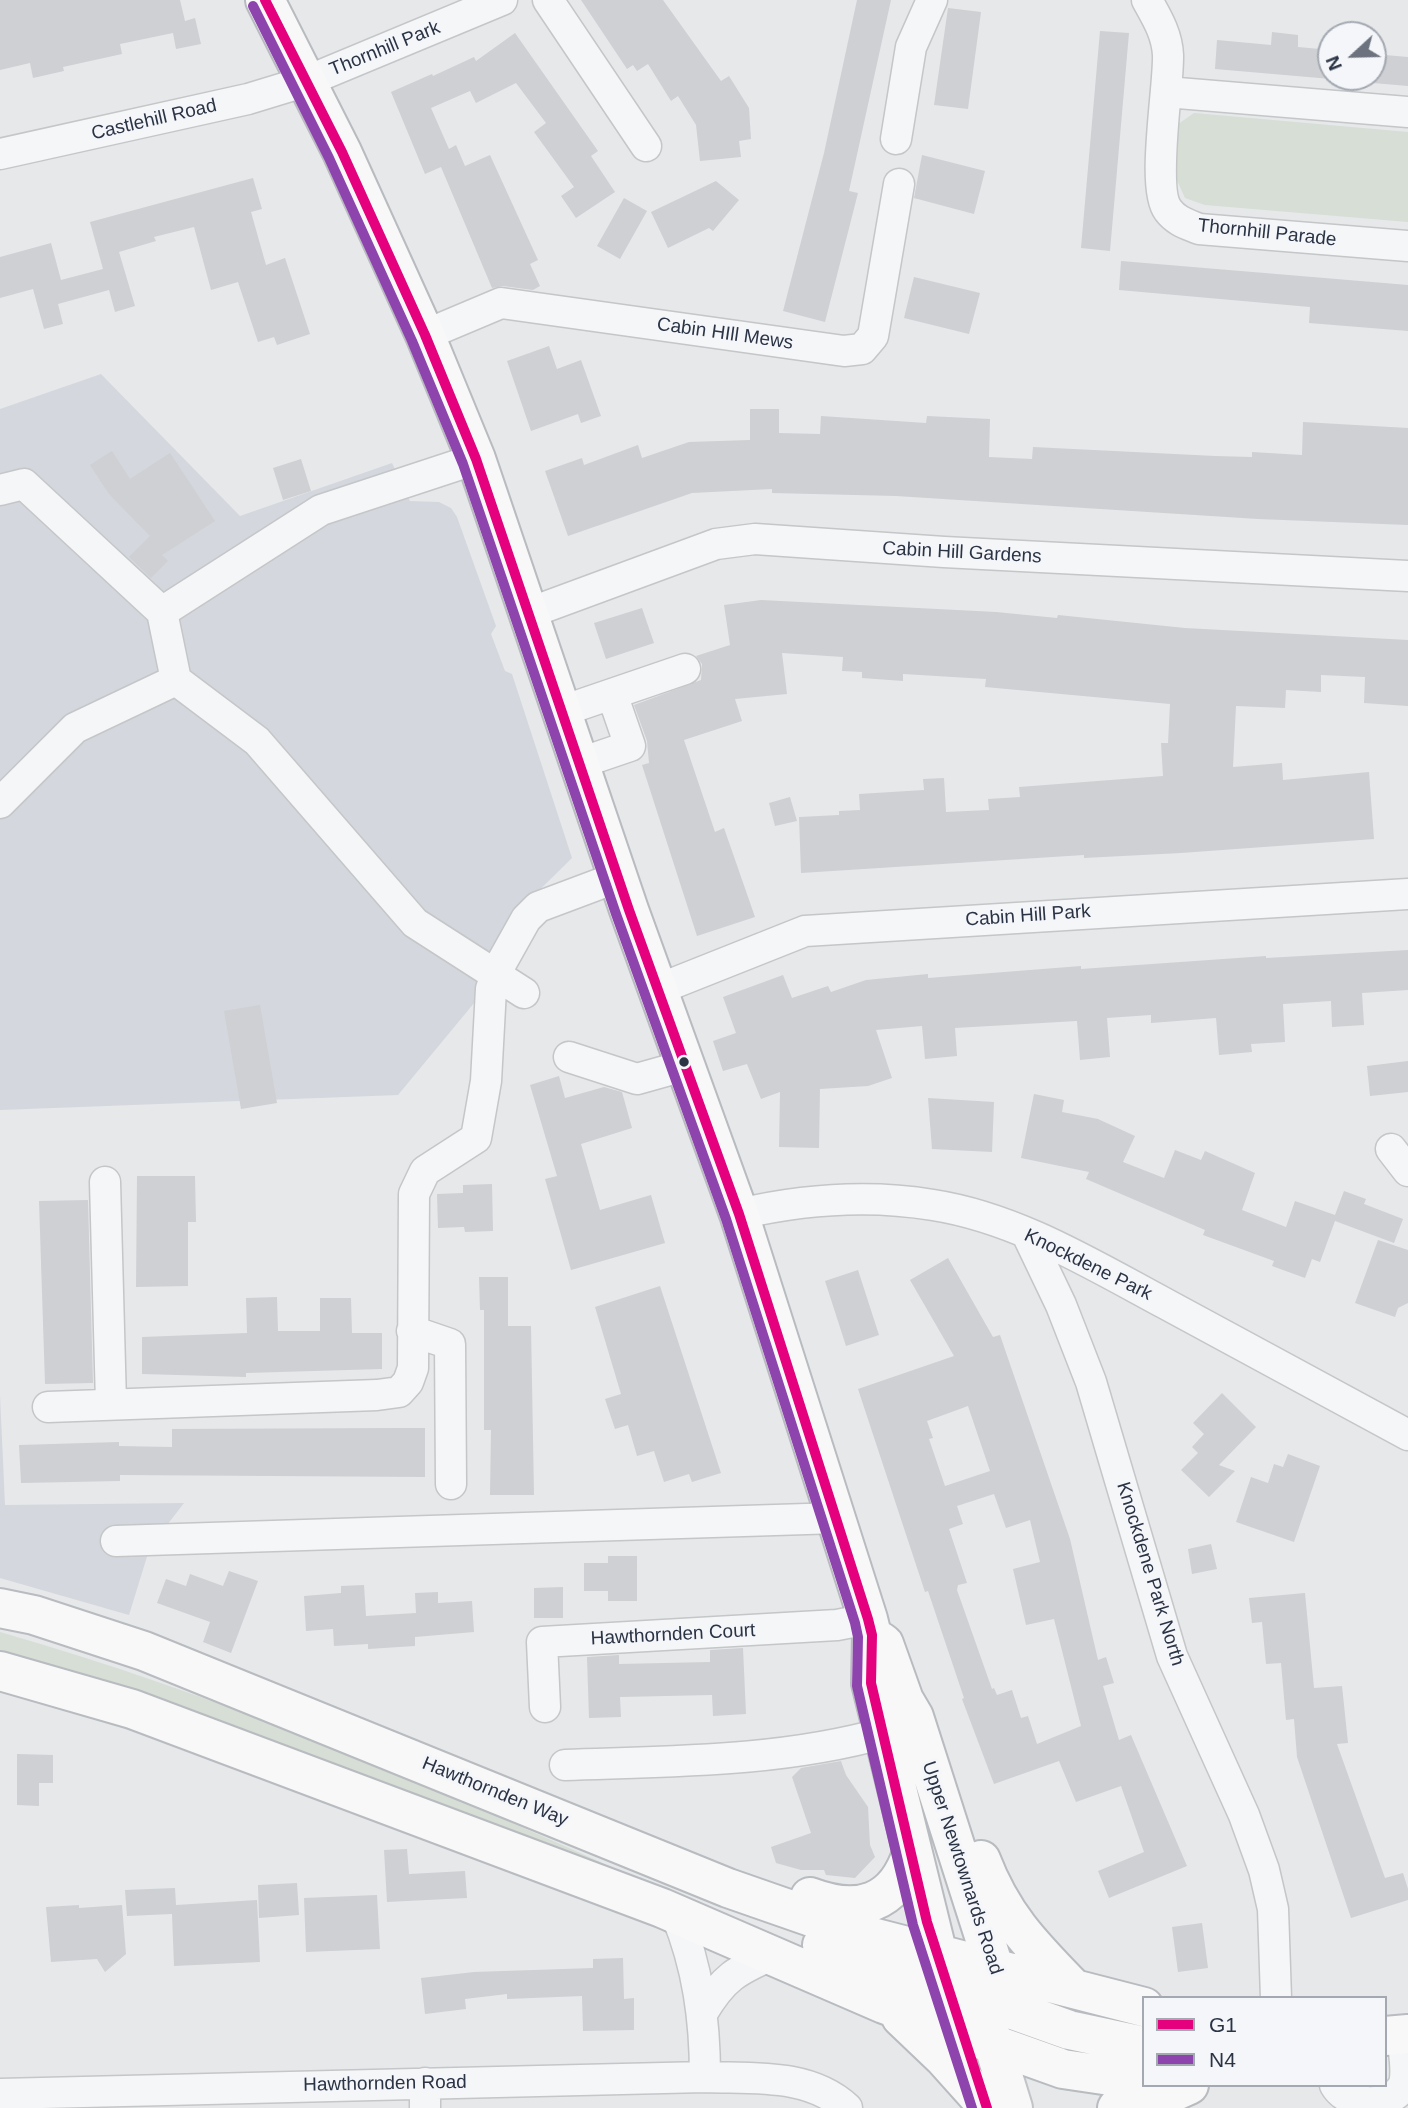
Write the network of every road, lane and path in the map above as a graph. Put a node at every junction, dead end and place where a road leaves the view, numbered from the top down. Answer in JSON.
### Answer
{"nodes":[{"id":1,"x":265,"y":0,"type":"edge"},
{"id":2,"x":502,"y":0,"type":"edge"},
{"id":3,"x":548,"y":0,"type":"edge"},
{"id":4,"x":932,"y":0,"type":"edge"},
{"id":5,"x":1147,"y":0,"type":"edge"},
{"id":6,"x":307,"y":81,"type":"junction"},
{"id":7,"x":1166,"y":92,"type":"junction"},
{"id":8,"x":1408,"y":112,"type":"edge"},
{"id":9,"x":896,"y":139,"type":"dead end"},
{"id":10,"x":646,"y":146,"type":"dead end"},
{"id":11,"x":0,"y":154,"type":"edge"},
{"id":12,"x":899,"y":184,"type":"dead end"},
{"id":13,"x":1408,"y":246,"type":"edge"},
{"id":14,"x":425,"y":335,"type":"junction"},
{"id":15,"x":475,"y":459,"type":"junction"},
{"id":16,"x":0,"y":490,"type":"edge"},
{"id":17,"x":1408,"y":576,"type":"edge"},
{"id":18,"x":162,"y":612,"type":"junction"},
{"id":19,"x":529,"y":613,"type":"junction"},
{"id":20,"x":685,"y":669,"type":"dead end"},
{"id":21,"x":176,"y":680,"type":"junction"},
{"id":22,"x":612,"y":694,"type":"junction"},
{"id":23,"x":562,"y":711,"type":"junction"},
{"id":24,"x":580,"y":763,"type":"junction"},
{"id":25,"x":0,"y":803,"type":"edge"},
{"id":26,"x":618,"y":877,"type":"junction"},
{"id":27,"x":1408,"y":894,"type":"edge"},
{"id":28,"x":496,"y":975,"type":"junction"},
{"id":29,"x":659,"y":989,"type":"junction"},
{"id":30,"x":524,"y":993,"type":"dead end"},
{"id":31,"x":569,"y":1057,"type":"dead end"},
{"id":32,"x":687,"y":1065,"type":"junction"},
{"id":33,"x":105,"y":1182,"type":"dead end"},
{"id":34,"x":739,"y":1214,"type":"junction"},
{"id":35,"x":1027,"y":1234,"type":"junction"},
{"id":36,"x":412,"y":1331,"type":"junction"},
{"id":37,"x":111,"y":1403,"type":"junction"},
{"id":38,"x":48,"y":1407,"type":"dead end"},
{"id":39,"x":1408,"y":1435,"type":"edge"},
{"id":40,"x":451,"y":1483,"type":"dead end"},
{"id":41,"x":838,"y":1518,"type":"junction"},
{"id":42,"x":116,"y":1541,"type":"dead end"},
{"id":43,"x":0,"y":1608,"type":"edge"},
{"id":44,"x":875,"y":1633,"type":"junction"},
{"id":45,"x":0,"y":1671,"type":"edge"},
{"id":46,"x":545,"y":1707,"type":"dead end"},
{"id":47,"x":884,"y":1733,"type":"junction"},
{"id":48,"x":565,"y":1765,"type":"dead end"},
{"id":49,"x":537,"y":1808,"type":"junction"},
{"id":50,"x":912,"y":1853,"type":"junction"},
{"id":51,"x":728,"y":1888,"type":"junction"},
{"id":52,"x":676,"y":1914,"type":"junction"},
{"id":53,"x":772,"y":1955,"type":"junction"},
{"id":54,"x":1070,"y":1985,"type":"junction"},
{"id":55,"x":1276,"y":1996,"type":"edge"},
{"id":56,"x":884,"y":2004,"type":"junction"},
{"id":57,"x":980,"y":2004,"type":"junction"},
{"id":58,"x":1142,"y":2006,"type":"edge"},
{"id":59,"x":703,"y":2012,"type":"junction"},
{"id":60,"x":1398,"y":2035,"type":"edge"},
{"id":61,"x":1142,"y":2046,"type":"edge"},
{"id":62,"x":705,"y":2077,"type":"junction"},
{"id":63,"x":1142,"y":2081,"type":"edge"},
{"id":64,"x":1184,"y":2087,"type":"edge"},
{"id":65,"x":1336,"y":2087,"type":"edge"},
{"id":66,"x":0,"y":2094,"type":"edge"},
{"id":67,"x":425,"y":2096,"type":"edge"},
{"id":68,"x":93,"y":2099,"type":"edge"},
{"id":69,"x":996,"y":2107,"type":"edge"},
{"id":70,"x":847,"y":2108,"type":"edge"},
{"id":71,"x":1038,"y":2108,"type":"edge"},
{"id":72,"x":1117,"y":2108,"type":"edge"}],
"edges":[{"from":1,"to":6,"type":"main road","name":"Upper Newtownards Road"},
{"from":2,"to":6,"type":"street","name":"Thornhill Park"},
{"from":3,"to":10,"type":"street"},
{"from":4,"to":9,"type":"street"},
{"from":5,"to":7,"type":"street","name":"Thornhill Parade"},
{"from":6,"to":11,"type":"street","name":"Castlehill Road"},
{"from":6,"to":14,"type":"main road","name":"Upper Newtownards Road"},
{"from":7,"to":8,"type":"street"},
{"from":7,"to":13,"type":"street","name":"Thornhill Parade"},
{"from":12,"to":14,"type":"street","name":"Cabin HIll Mews"},
{"from":14,"to":15,"type":"main road","name":"Upper Newtownards Road"},
{"from":15,"to":18,"type":"street"},
{"from":15,"to":19,"type":"main road","name":"Upper Newtownards Road"},
{"from":16,"to":18,"type":"street"},
{"from":17,"to":19,"type":"street","name":"Cabin Hill Gardens"},
{"from":18,"to":21,"type":"street"},
{"from":19,"to":23,"type":"main road","name":"Upper Newtownards Road"},
{"from":20,"to":22,"type":"street"},
{"from":21,"to":25,"type":"street"},
{"from":21,"to":28,"type":"street"},
{"from":22,"to":23,"type":"street"},
{"from":22,"to":24,"type":"street"},
{"from":23,"to":24,"type":"main road","name":"Upper Newtownards Road"},
{"from":24,"to":26,"type":"main road","name":"Upper Newtownards Road"},
{"from":26,"to":28,"type":"street"},
{"from":26,"to":29,"type":"main road","name":"Upper Newtownards Road"},
{"from":27,"to":29,"type":"street","name":"Cabin Hill Park"},
{"from":28,"to":30,"type":"street"},
{"from":28,"to":36,"type":"street"},
{"from":29,"to":32,"type":"main road","name":"Upper Newtownards Road"},
{"from":31,"to":32,"type":"street"},
{"from":32,"to":34,"type":"main road","name":"Upper Newtownards Road"},
{"from":33,"to":37,"type":"street"},
{"from":34,"to":35,"type":"street","name":"Knockdene Park"},
{"from":34,"to":41,"type":"main road","name":"Upper Newtownards Road"},
{"from":35,"to":39,"type":"street","name":"Knockdene Park"},
{"from":35,"to":55,"type":"street","name":"Knockdene Park North"},
{"from":36,"to":37,"type":"street"},
{"from":36,"to":40,"type":"street"},
{"from":37,"to":38,"type":"street"},
{"from":41,"to":42,"type":"street"},
{"from":41,"to":44,"type":"main road","name":"Upper Newtownards Road"},
{"from":43,"to":49,"type":"main road","name":"Hawthornden Way"},
{"from":44,"to":46,"type":"street","name":"Hawthornden Court"},
{"from":44,"to":47,"type":"main road","name":"Upper Newtownards Road"},
{"from":44,"to":54,"type":"main road"},
{"from":44,"to":57,"type":"main road","name":"Upper Newtownards Road"},
{"from":45,"to":52,"type":"main road"},
{"from":47,"to":48,"type":"street"},
{"from":47,"to":50,"type":"main road","name":"Upper Newtownards Road"},
{"from":49,"to":50,"type":"main road"},
{"from":49,"to":51,"type":"main road","name":"Hawthornden Way"},
{"from":50,"to":57,"type":"main road","name":"Upper Newtownards Road"},
{"from":51,"to":57,"type":"main road","name":"Hawthornden Way"},
{"from":51,"to":57,"type":"main road"},
{"from":52,"to":53,"type":"main road"},
{"from":52,"to":59,"type":"street"},
{"from":53,"to":56,"type":"main road"},
{"from":53,"to":59,"type":"street"},
{"from":54,"to":57,"type":"main road"},
{"from":54,"to":58,"type":"main road"},
{"from":56,"to":57,"type":"main road"},
{"from":56,"to":69,"type":"main road"},
{"from":57,"to":61,"type":"main road"},
{"from":57,"to":63,"type":"main road"},
{"from":57,"to":69,"type":"main road","name":"Upper Newtownards Road"},
{"from":57,"to":71,"type":"main road","name":"Upper Newtownards Road"},
{"from":59,"to":62,"type":"street"},
{"from":60,"to":65,"type":"street"},
{"from":62,"to":67,"type":"street","name":"Hawthornden Road"},
{"from":62,"to":70,"type":"street","name":"Hawthornden Road"},
{"from":64,"to":72,"type":"main road"},
{"from":66,"to":68,"type":"street","name":"Hawthornden Road"},
{"from":67,"to":68,"type":"street","name":"Hawthornden Road"}]}
